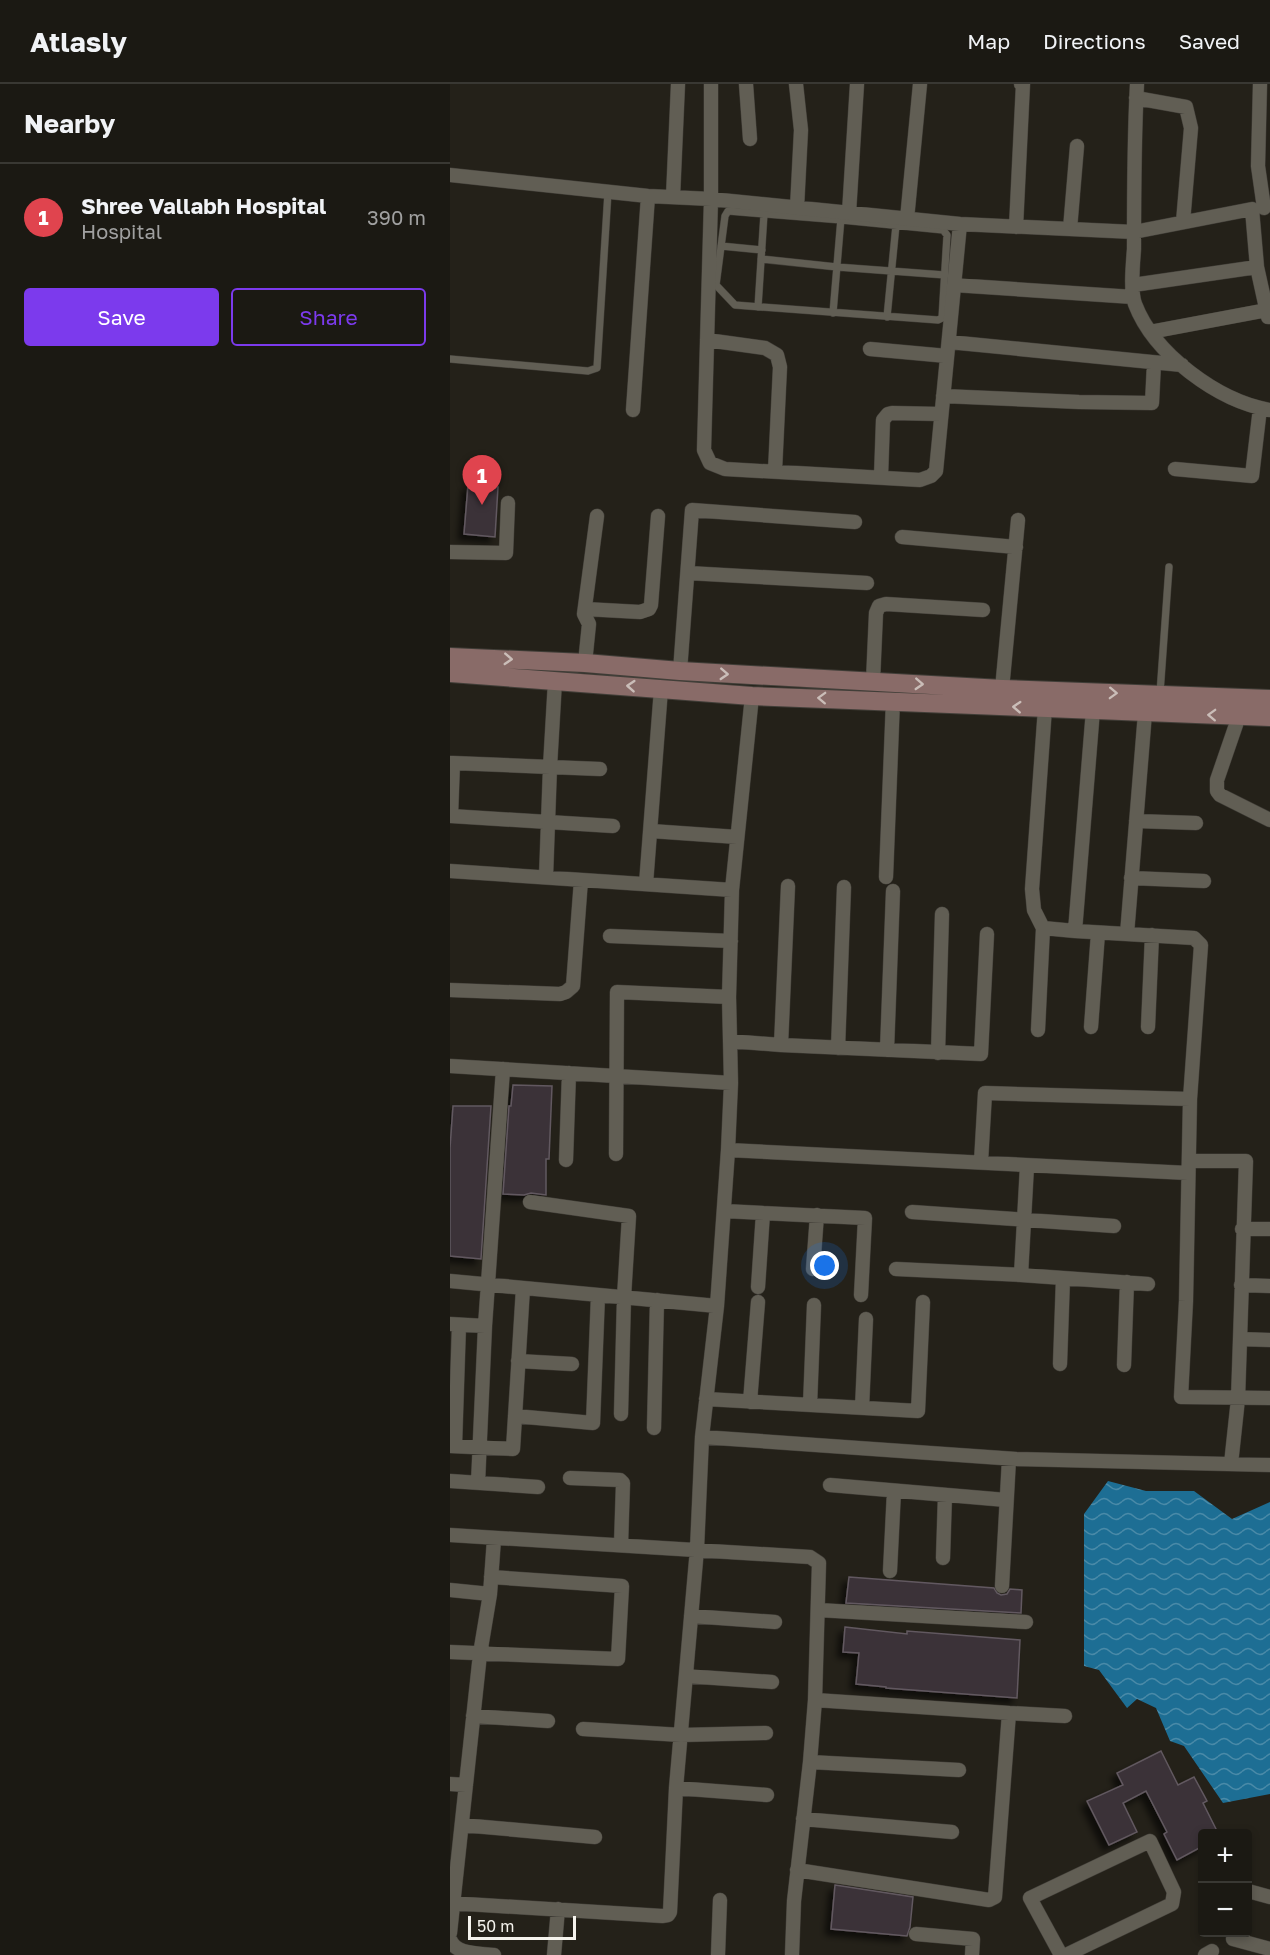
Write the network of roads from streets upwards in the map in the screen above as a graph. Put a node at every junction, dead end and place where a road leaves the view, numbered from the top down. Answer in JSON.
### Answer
{"nodes":[{"id":1,"x":678,"y":84,"type":"edge"},
{"id":2,"x":711,"y":84,"type":"edge"},
{"id":3,"x":747,"y":84,"type":"edge"},
{"id":4,"x":796,"y":84,"type":"edge"},
{"id":5,"x":857,"y":84,"type":"edge"},
{"id":6,"x":920,"y":84,"type":"edge"},
{"id":7,"x":1021,"y":84,"type":"edge"},
{"id":8,"x":1137,"y":84,"type":"edge"},
{"id":9,"x":1260,"y":84,"type":"edge"},
{"id":10,"x":1136,"y":98,"type":"junction"},
{"id":11,"x":750,"y":139,"type":"dead end"},
{"id":12,"x":1077,"y":146,"type":"dead end"},
{"id":13,"x":450,"y":176,"type":"edge"},
{"id":14,"x":648,"y":196,"type":"junction"},
{"id":15,"x":673,"y":197,"type":"junction"},
{"id":16,"x":711,"y":199,"type":"junction"},
{"id":17,"x":797,"y":208,"type":"junction"},
{"id":18,"x":1262,"y":208,"type":"edge"},
{"id":19,"x":844,"y":215,"type":"junction"},
{"id":20,"x":902,"y":222,"type":"junction"},
{"id":21,"x":1183,"y":222,"type":"junction"},
{"id":22,"x":960,"y":224,"type":"junction"},
{"id":23,"x":1016,"y":227,"type":"junction"},
{"id":24,"x":1070,"y":229,"type":"junction"},
{"id":25,"x":1134,"y":232,"type":"junction"},
{"id":26,"x":1261,"y":264,"type":"edge"},
{"id":27,"x":949,"y":280,"type":"junction"},
{"id":28,"x":1133,"y":291,"type":"junction"},
{"id":29,"x":1269,"y":318,"type":"edge"},
{"id":30,"x":1150,"y":332,"type":"junction"},
{"id":31,"x":707,"y":340,"type":"junction"},
{"id":32,"x":870,"y":349,"type":"dead end"},
{"id":33,"x":948,"y":349,"type":"junction"},
{"id":34,"x":1154,"y":363,"type":"junction"},
{"id":35,"x":1182,"y":365,"type":"junction"},
{"id":36,"x":943,"y":396,"type":"junction"},
{"id":37,"x":1265,"y":409,"type":"edge"},
{"id":38,"x":633,"y":410,"type":"dead end"},
{"id":39,"x":942,"y":414,"type":"junction"},
{"id":40,"x":1175,"y":469,"type":"dead end"},
{"id":41,"x":775,"y":471,"type":"junction"},
{"id":42,"x":881,"y":477,"type":"junction"},
{"id":43,"x":508,"y":503,"type":"dead end"},
{"id":44,"x":597,"y":516,"type":"dead end"},
{"id":45,"x":658,"y":516,"type":"dead end"},
{"id":46,"x":1018,"y":520,"type":"dead end"},
{"id":47,"x":855,"y":522,"type":"dead end"},
{"id":48,"x":902,"y":537,"type":"dead end"},
{"id":49,"x":1016,"y":547,"type":"junction"},
{"id":50,"x":450,"y":552,"type":"edge"},
{"id":51,"x":687,"y":573,"type":"junction"},
{"id":52,"x":867,"y":583,"type":"dead end"},
{"id":53,"x":585,"y":609,"type":"junction"},
{"id":54,"x":982,"y":610,"type":"dead end"},
{"id":55,"x":450,"y":657,"type":"edge"},
{"id":56,"x":585,"y":663,"type":"junction"},
{"id":57,"x":680,"y":671,"type":"junction"},
{"id":58,"x":450,"y":673,"type":"edge"},
{"id":59,"x":555,"y":681,"type":"junction"},
{"id":60,"x":873,"y":681,"type":"junction"},
{"id":61,"x":661,"y":689,"type":"junction"},
{"id":62,"x":1002,"y":689,"type":"junction"},
{"id":63,"x":752,"y":696,"type":"junction"},
{"id":64,"x":1270,"y":699,"type":"edge"},
{"id":65,"x":893,"y":700,"type":"junction"},
{"id":66,"x":1045,"y":708,"type":"junction"},
{"id":67,"x":1093,"y":710,"type":"junction"},
{"id":68,"x":1145,"y":713,"type":"junction"},
{"id":69,"x":1239,"y":716,"type":"junction"},
{"id":70,"x":1270,"y":717,"type":"edge"},
{"id":71,"x":451,"y":763,"type":"edge"},
{"id":72,"x":550,"y":767,"type":"junction"},
{"id":73,"x":600,"y":769,"type":"dead end"},
{"id":74,"x":1270,"y":820,"type":"edge"},
{"id":75,"x":1136,"y":821,"type":"junction"},
{"id":76,"x":548,"y":822,"type":"junction"},
{"id":77,"x":1196,"y":823,"type":"dead end"},
{"id":78,"x":613,"y":826,"type":"dead end"},
{"id":79,"x":651,"y":831,"type":"junction"},
{"id":80,"x":737,"y":837,"type":"junction"},
{"id":81,"x":450,"y":871,"type":"edge"},
{"id":82,"x":546,"y":877,"type":"junction"},
{"id":83,"x":886,"y":877,"type":"dead end"},
{"id":84,"x":1131,"y":878,"type":"junction"},
{"id":85,"x":581,"y":880,"type":"junction"},
{"id":86,"x":1204,"y":881,"type":"dead end"},
{"id":87,"x":646,"y":884,"type":"junction"},
{"id":88,"x":788,"y":886,"type":"dead end"},
{"id":89,"x":844,"y":887,"type":"dead end"},
{"id":90,"x":732,"y":890,"type":"junction"},
{"id":91,"x":893,"y":891,"type":"dead end"},
{"id":92,"x":942,"y":914,"type":"dead end"},
{"id":93,"x":1043,"y":928,"type":"junction"},
{"id":94,"x":1076,"y":931,"type":"junction"},
{"id":95,"x":1098,"y":933,"type":"junction"},
{"id":96,"x":987,"y":934,"type":"dead end"},
{"id":97,"x":1127,"y":934,"type":"junction"},
{"id":98,"x":1152,"y":935,"type":"junction"},
{"id":99,"x":610,"y":936,"type":"dead end"},
{"id":100,"x":730,"y":941,"type":"junction"},
{"id":101,"x":450,"y":990,"type":"edge"},
{"id":102,"x":729,"y":997,"type":"junction"},
{"id":103,"x":1091,"y":1027,"type":"dead end"},
{"id":104,"x":1148,"y":1027,"type":"dead end"},
{"id":105,"x":1038,"y":1030,"type":"dead end"},
{"id":106,"x":730,"y":1041,"type":"junction"},
{"id":107,"x":781,"y":1045,"type":"junction"},
{"id":108,"x":838,"y":1048,"type":"junction"},
{"id":109,"x":887,"y":1050,"type":"junction"},
{"id":110,"x":938,"y":1053,"type":"junction"},
{"id":111,"x":450,"y":1066,"type":"edge"},
{"id":112,"x":503,"y":1069,"type":"junction"},
{"id":113,"x":569,"y":1073,"type":"junction"},
{"id":114,"x":616,"y":1076,"type":"junction"},
{"id":115,"x":731,"y":1083,"type":"junction"},
{"id":116,"x":1190,"y":1099,"type":"junction"},
{"id":117,"x":728,"y":1150,"type":"junction"},
{"id":118,"x":616,"y":1154,"type":"dead end"},
{"id":119,"x":566,"y":1160,"type":"dead end"},
{"id":120,"x":981,"y":1162,"type":"junction"},
{"id":121,"x":1027,"y":1166,"type":"junction"},
{"id":122,"x":1189,"y":1167,"type":"junction"},
{"id":123,"x":530,"y":1202,"type":"dead end"},
{"id":124,"x":724,"y":1211,"type":"junction"},
{"id":125,"x":912,"y":1212,"type":"dead end"},
{"id":126,"x":763,"y":1213,"type":"junction"},
{"id":127,"x":817,"y":1215,"type":"junction"},
{"id":128,"x":1024,"y":1220,"type":"junction"},
{"id":129,"x":1114,"y":1226,"type":"dead end"},
{"id":130,"x":1242,"y":1229,"type":"junction"},
{"id":131,"x":1270,"y":1229,"type":"edge"},
{"id":132,"x":813,"y":1269,"type":"dead end"},
{"id":133,"x":896,"y":1269,"type":"dead end"},
{"id":134,"x":1021,"y":1275,"type":"junction"},
{"id":135,"x":1063,"y":1278,"type":"junction"},
{"id":136,"x":450,"y":1281,"type":"edge"},
{"id":137,"x":1127,"y":1282,"type":"junction"},
{"id":138,"x":488,"y":1284,"type":"junction"},
{"id":139,"x":1148,"y":1284,"type":"dead end"},
{"id":140,"x":1241,"y":1285,"type":"junction"},
{"id":141,"x":1270,"y":1286,"type":"edge"},
{"id":142,"x":758,"y":1287,"type":"dead end"},
{"id":143,"x":523,"y":1288,"type":"junction"},
{"id":144,"x":598,"y":1295,"type":"junction"},
{"id":145,"x":861,"y":1295,"type":"dead end"},
{"id":146,"x":624,"y":1297,"type":"junction"},
{"id":147,"x":657,"y":1300,"type":"junction"},
{"id":148,"x":758,"y":1302,"type":"dead end"},
{"id":149,"x":923,"y":1302,"type":"dead end"},
{"id":150,"x":813,"y":1305,"type":"dead end"},
{"id":151,"x":717,"y":1306,"type":"junction"},
{"id":152,"x":866,"y":1319,"type":"dead end"},
{"id":153,"x":455,"y":1324,"type":"edge"},
{"id":154,"x":485,"y":1326,"type":"junction"},
{"id":155,"x":1240,"y":1339,"type":"junction"},
{"id":156,"x":1270,"y":1340,"type":"edge"},
{"id":157,"x":519,"y":1361,"type":"junction"},
{"id":158,"x":572,"y":1364,"type":"dead end"},
{"id":159,"x":1060,"y":1364,"type":"dead end"},
{"id":160,"x":1124,"y":1365,"type":"dead end"},
{"id":161,"x":1270,"y":1398,"type":"edge"},
{"id":162,"x":706,"y":1399,"type":"junction"},
{"id":163,"x":1238,"y":1399,"type":"junction"},
{"id":164,"x":750,"y":1401,"type":"junction"},
{"id":165,"x":810,"y":1405,"type":"junction"},
{"id":166,"x":862,"y":1408,"type":"junction"},
{"id":167,"x":621,"y":1414,"type":"dead end"},
{"id":168,"x":515,"y":1416,"type":"junction"},
{"id":169,"x":654,"y":1428,"type":"dead end"},
{"id":170,"x":702,"y":1437,"type":"junction"},
{"id":171,"x":452,"y":1446,"type":"edge"},
{"id":172,"x":480,"y":1447,"type":"junction"},
{"id":173,"x":1009,"y":1459,"type":"junction"},
{"id":174,"x":1231,"y":1464,"type":"junction"},
{"id":175,"x":1270,"y":1465,"type":"edge"},
{"id":176,"x":570,"y":1478,"type":"dead end"},
{"id":177,"x":450,"y":1481,"type":"edge"},
{"id":178,"x":478,"y":1483,"type":"junction"},
{"id":179,"x":830,"y":1485,"type":"dead end"},
{"id":180,"x":538,"y":1487,"type":"dead end"},
{"id":181,"x":894,"y":1491,"type":"junction"},
{"id":182,"x":945,"y":1495,"type":"junction"},
{"id":183,"x":1006,"y":1500,"type":"junction"},
{"id":184,"x":450,"y":1535,"type":"edge"},
{"id":185,"x":494,"y":1539,"type":"junction"},
{"id":186,"x":621,"y":1545,"type":"junction"},
{"id":187,"x":697,"y":1549,"type":"junction"},
{"id":188,"x":943,"y":1558,"type":"dead end"},
{"id":189,"x":890,"y":1571,"type":"dead end"},
{"id":190,"x":491,"y":1577,"type":"junction"},
{"id":191,"x":1002,"y":1586,"type":"dead end"},
{"id":192,"x":450,"y":1590,"type":"edge"},
{"id":193,"x":490,"y":1594,"type":"junction"},
{"id":194,"x":818,"y":1610,"type":"junction"},
{"id":195,"x":691,"y":1616,"type":"junction"},
{"id":196,"x":775,"y":1622,"type":"dead end"},
{"id":197,"x":1026,"y":1622,"type":"dead end"},
{"id":198,"x":450,"y":1652,"type":"edge"},
{"id":199,"x":480,"y":1654,"type":"junction"},
{"id":200,"x":686,"y":1676,"type":"junction"},
{"id":201,"x":772,"y":1682,"type":"dead end"},
{"id":202,"x":815,"y":1700,"type":"junction"},
{"id":203,"x":1009,"y":1713,"type":"junction"},
{"id":204,"x":473,"y":1716,"type":"junction"},
{"id":205,"x":1065,"y":1716,"type":"dead end"},
{"id":206,"x":548,"y":1721,"type":"dead end"},
{"id":207,"x":584,"y":1728,"type":"dead end"},
{"id":208,"x":766,"y":1733,"type":"dead end"},
{"id":209,"x":681,"y":1735,"type":"junction"},
{"id":210,"x":810,"y":1762,"type":"junction"},
{"id":211,"x":959,"y":1770,"type":"dead end"},
{"id":212,"x":450,"y":1784,"type":"edge"},
{"id":213,"x":466,"y":1785,"type":"junction"},
{"id":214,"x":676,"y":1788,"type":"junction"},
{"id":215,"x":767,"y":1795,"type":"dead end"},
{"id":216,"x":803,"y":1819,"type":"junction"},
{"id":217,"x":462,"y":1825,"type":"junction"},
{"id":218,"x":952,"y":1832,"type":"dead end"},
{"id":219,"x":596,"y":1837,"type":"dead end"},
{"id":220,"x":797,"y":1870,"type":"junction"},
{"id":221,"x":1252,"y":1891,"type":"edge"},
{"id":222,"x":1270,"y":1896,"type":"edge"},
{"id":223,"x":720,"y":1900,"type":"dead end"},
{"id":224,"x":452,"y":1903,"type":"edge"},
{"id":225,"x":558,"y":1910,"type":"junction"},
{"id":226,"x":450,"y":1933,"type":"edge"},
{"id":227,"x":916,"y":1934,"type":"dead end"},
{"id":228,"x":450,"y":1939,"type":"edge"},
{"id":229,"x":1233,"y":1940,"type":"dead end"},
{"id":230,"x":1270,"y":1949,"type":"edge"},
{"id":231,"x":494,"y":1955,"type":"edge"},
{"id":232,"x":554,"y":1955,"type":"edge"},
{"id":233,"x":718,"y":1955,"type":"edge"},
{"id":234,"x":792,"y":1955,"type":"edge"},
{"id":235,"x":972,"y":1955,"type":"edge"},
{"id":236,"x":1061,"y":1955,"type":"edge"},
{"id":237,"x":1066,"y":1955,"type":"edge"}],
"edges":[{"from":1,"to":15,"type":"street"},
{"from":2,"to":16,"type":"street"},
{"from":3,"to":11,"type":"street"},
{"from":4,"to":17,"type":"street"},
{"from":5,"to":19,"type":"street"},
{"from":6,"to":20,"type":"street"},
{"from":7,"to":23,"type":"street"},
{"from":8,"to":10,"type":"street"},
{"from":9,"to":18,"type":"street"},
{"from":10,"to":21,"type":"street"},
{"from":10,"to":25,"type":"street"},
{"from":12,"to":24,"type":"street"},
{"from":13,"to":14,"type":"street"},
{"from":14,"to":15,"type":"street"},
{"from":14,"to":38,"type":"street"},
{"from":15,"to":16,"type":"street"},
{"from":16,"to":17,"type":"street"},
{"from":16,"to":31,"type":"street"},
{"from":17,"to":19,"type":"street"},
{"from":18,"to":21,"type":"street"},
{"from":18,"to":26,"type":"street"},
{"from":19,"to":20,"type":"street"},
{"from":20,"to":22,"type":"street"},
{"from":21,"to":25,"type":"street"},
{"from":22,"to":23,"type":"street"},
{"from":22,"to":27,"type":"street"},
{"from":23,"to":24,"type":"street"},
{"from":24,"to":25,"type":"street"},
{"from":25,"to":28,"type":"street"},
{"from":26,"to":28,"type":"street"},
{"from":26,"to":29,"type":"street"},
{"from":27,"to":28,"type":"street"},
{"from":27,"to":33,"type":"street"},
{"from":28,"to":30,"type":"street"},
{"from":29,"to":30,"type":"street"},
{"from":30,"to":35,"type":"street"},
{"from":31,"to":41,"type":"street"},
{"from":31,"to":41,"type":"street"},
{"from":32,"to":33,"type":"street"},
{"from":33,"to":34,"type":"street"},
{"from":33,"to":36,"type":"street"},
{"from":34,"to":35,"type":"street"},
{"from":34,"to":36,"type":"street"},
{"from":35,"to":37,"type":"street"},
{"from":36,"to":39,"type":"street"},
{"from":37,"to":40,"type":"street"},
{"from":39,"to":42,"type":"street"},
{"from":39,"to":42,"type":"street"},
{"from":41,"to":42,"type":"street"},
{"from":43,"to":50,"type":"street"},
{"from":44,"to":53,"type":"street"},
{"from":45,"to":53,"type":"street"},
{"from":46,"to":49,"type":"street"},
{"from":47,"to":51,"type":"street"},
{"from":48,"to":49,"type":"street"},
{"from":49,"to":62,"type":"street"},
{"from":51,"to":52,"type":"street"},
{"from":51,"to":57,"type":"street"},
{"from":53,"to":56,"type":"street"},
{"from":54,"to":60,"type":"street"},
{"from":55,"to":56,"type":"street","one_way":true},
{"from":56,"to":57,"type":"street"},
{"from":57,"to":60,"type":"street","one_way":true},
{"from":58,"to":59,"type":"street"},
{"from":61,"to":59,"type":"street","one_way":true},
{"from":59,"to":72,"type":"street"},
{"from":60,"to":62,"type":"street","one_way":true},
{"from":61,"to":63,"type":"street"},
{"from":61,"to":79,"type":"street"},
{"from":62,"to":64,"type":"street","one_way":true},
{"from":65,"to":63,"type":"street","one_way":true},
{"from":63,"to":80,"type":"street"},
{"from":66,"to":65,"type":"street","one_way":true},
{"from":65,"to":83,"type":"street"},
{"from":66,"to":67,"type":"street"},
{"from":66,"to":93,"type":"street"},
{"from":67,"to":68,"type":"street"},
{"from":67,"to":94,"type":"street"},
{"from":69,"to":68,"type":"street","one_way":true},
{"from":68,"to":75,"type":"street"},
{"from":69,"to":70,"type":"street"},
{"from":69,"to":74,"type":"street"},
{"from":71,"to":72,"type":"street"},
{"from":71,"to":76,"type":"street"},
{"from":72,"to":73,"type":"street"},
{"from":72,"to":76,"type":"street"},
{"from":75,"to":77,"type":"street"},
{"from":75,"to":84,"type":"street"},
{"from":76,"to":78,"type":"street"},
{"from":76,"to":82,"type":"street"},
{"from":79,"to":80,"type":"street"},
{"from":79,"to":87,"type":"street"},
{"from":80,"to":90,"type":"street"},
{"from":81,"to":82,"type":"street"},
{"from":82,"to":85,"type":"street"},
{"from":84,"to":86,"type":"street"},
{"from":84,"to":97,"type":"street"},
{"from":85,"to":87,"type":"street"},
{"from":85,"to":101,"type":"street"},
{"from":87,"to":90,"type":"street"},
{"from":88,"to":107,"type":"street"},
{"from":89,"to":108,"type":"street"},
{"from":90,"to":100,"type":"street"},
{"from":91,"to":109,"type":"street"},
{"from":92,"to":110,"type":"street"},
{"from":93,"to":94,"type":"street"},
{"from":93,"to":105,"type":"street"},
{"from":94,"to":95,"type":"street"},
{"from":95,"to":97,"type":"street"},
{"from":95,"to":103,"type":"street"},
{"from":96,"to":110,"type":"street"},
{"from":97,"to":98,"type":"street"},
{"from":98,"to":104,"type":"street"},
{"from":98,"to":116,"type":"street"},
{"from":99,"to":100,"type":"street"},
{"from":100,"to":102,"type":"street"},
{"from":102,"to":106,"type":"street"},
{"from":102,"to":114,"type":"street"},
{"from":106,"to":107,"type":"street"},
{"from":106,"to":115,"type":"street"},
{"from":107,"to":108,"type":"street"},
{"from":108,"to":109,"type":"street"},
{"from":109,"to":110,"type":"street"},
{"from":111,"to":112,"type":"street"},
{"from":112,"to":113,"type":"street"},
{"from":112,"to":138,"type":"street"},
{"from":113,"to":114,"type":"street"},
{"from":113,"to":119,"type":"street"},
{"from":114,"to":115,"type":"street"},
{"from":114,"to":118,"type":"street"},
{"from":115,"to":117,"type":"street"},
{"from":116,"to":120,"type":"street"},
{"from":116,"to":122,"type":"street"},
{"from":117,"to":120,"type":"street"},
{"from":117,"to":124,"type":"street"},
{"from":120,"to":121,"type":"street"},
{"from":121,"to":122,"type":"street"},
{"from":121,"to":128,"type":"street"},
{"from":122,"to":130,"type":"street"},
{"from":122,"to":163,"type":"street"},
{"from":123,"to":146,"type":"street"},
{"from":124,"to":126,"type":"street"},
{"from":124,"to":151,"type":"street"},
{"from":125,"to":128,"type":"street"},
{"from":126,"to":127,"type":"street"},
{"from":126,"to":142,"type":"street"},
{"from":127,"to":132,"type":"street"},
{"from":127,"to":145,"type":"street"},
{"from":128,"to":129,"type":"street"},
{"from":128,"to":134,"type":"street"},
{"from":130,"to":131,"type":"street"},
{"from":130,"to":140,"type":"street"},
{"from":133,"to":134,"type":"street"},
{"from":134,"to":135,"type":"street"},
{"from":135,"to":137,"type":"street"},
{"from":135,"to":159,"type":"street"},
{"from":136,"to":138,"type":"street"},
{"from":137,"to":139,"type":"street"},
{"from":137,"to":160,"type":"street"},
{"from":138,"to":143,"type":"street"},
{"from":138,"to":154,"type":"street"},
{"from":140,"to":141,"type":"street"},
{"from":140,"to":155,"type":"street"},
{"from":143,"to":144,"type":"street"},
{"from":143,"to":157,"type":"street"},
{"from":144,"to":146,"type":"street"},
{"from":144,"to":168,"type":"street"},
{"from":146,"to":147,"type":"street"},
{"from":146,"to":167,"type":"street"},
{"from":147,"to":151,"type":"street"},
{"from":147,"to":169,"type":"street"},
{"from":148,"to":164,"type":"street"},
{"from":149,"to":166,"type":"street"},
{"from":150,"to":165,"type":"street"},
{"from":151,"to":162,"type":"street"},
{"from":152,"to":166,"type":"street"},
{"from":153,"to":154,"type":"street"},
{"from":153,"to":171,"type":"street"},
{"from":154,"to":172,"type":"street"},
{"from":155,"to":156,"type":"street"},
{"from":155,"to":163,"type":"street"},
{"from":157,"to":158,"type":"street"},
{"from":157,"to":168,"type":"street"},
{"from":161,"to":163,"type":"street"},
{"from":162,"to":164,"type":"street"},
{"from":162,"to":170,"type":"street"},
{"from":163,"to":174,"type":"street"},
{"from":164,"to":165,"type":"street"},
{"from":165,"to":166,"type":"street"},
{"from":168,"to":172,"type":"street"},
{"from":170,"to":173,"type":"street"},
{"from":170,"to":187,"type":"street"},
{"from":171,"to":172,"type":"street"},
{"from":172,"to":178,"type":"street"},
{"from":173,"to":174,"type":"street"},
{"from":173,"to":183,"type":"street"},
{"from":174,"to":175,"type":"street"},
{"from":176,"to":186,"type":"street"},
{"from":177,"to":178,"type":"street"},
{"from":178,"to":180,"type":"street"},
{"from":179,"to":181,"type":"street"},
{"from":181,"to":182,"type":"street"},
{"from":181,"to":189,"type":"street"},
{"from":182,"to":183,"type":"street"},
{"from":182,"to":188,"type":"street"},
{"from":183,"to":191,"type":"street"},
{"from":184,"to":185,"type":"street"},
{"from":185,"to":186,"type":"street"},
{"from":185,"to":190,"type":"street"},
{"from":186,"to":187,"type":"street"},
{"from":187,"to":194,"type":"street"},
{"from":187,"to":195,"type":"street"},
{"from":190,"to":193,"type":"street"},
{"from":190,"to":199,"type":"street"},
{"from":192,"to":193,"type":"street"},
{"from":193,"to":199,"type":"street"},
{"from":194,"to":197,"type":"street"},
{"from":194,"to":202,"type":"street"},
{"from":195,"to":196,"type":"street"},
{"from":195,"to":200,"type":"street"},
{"from":198,"to":199,"type":"street"},
{"from":199,"to":204,"type":"street"},
{"from":200,"to":201,"type":"street"},
{"from":200,"to":209,"type":"street"},
{"from":202,"to":203,"type":"street"},
{"from":202,"to":210,"type":"street"},
{"from":203,"to":205,"type":"street"},
{"from":203,"to":220,"type":"street"},
{"from":204,"to":206,"type":"street"},
{"from":204,"to":213,"type":"street"},
{"from":207,"to":209,"type":"street"},
{"from":208,"to":209,"type":"street"},
{"from":209,"to":214,"type":"street"},
{"from":210,"to":211,"type":"street"},
{"from":210,"to":216,"type":"street"},
{"from":212,"to":213,"type":"street"},
{"from":213,"to":217,"type":"street"},
{"from":214,"to":215,"type":"street"},
{"from":214,"to":225,"type":"street"},
{"from":216,"to":218,"type":"street"},
{"from":216,"to":220,"type":"street"},
{"from":217,"to":219,"type":"street"},
{"from":217,"to":224,"type":"street"},
{"from":220,"to":234,"type":"street"},
{"from":221,"to":222,"type":"street"},
{"from":223,"to":233,"type":"street"},
{"from":224,"to":225,"type":"street"},
{"from":224,"to":226,"type":"street"},
{"from":225,"to":232,"type":"street"},
{"from":227,"to":235,"type":"street"},
{"from":228,"to":231,"type":"street"},
{"from":229,"to":230,"type":"street"},
{"from":236,"to":237,"type":"street"}]}
